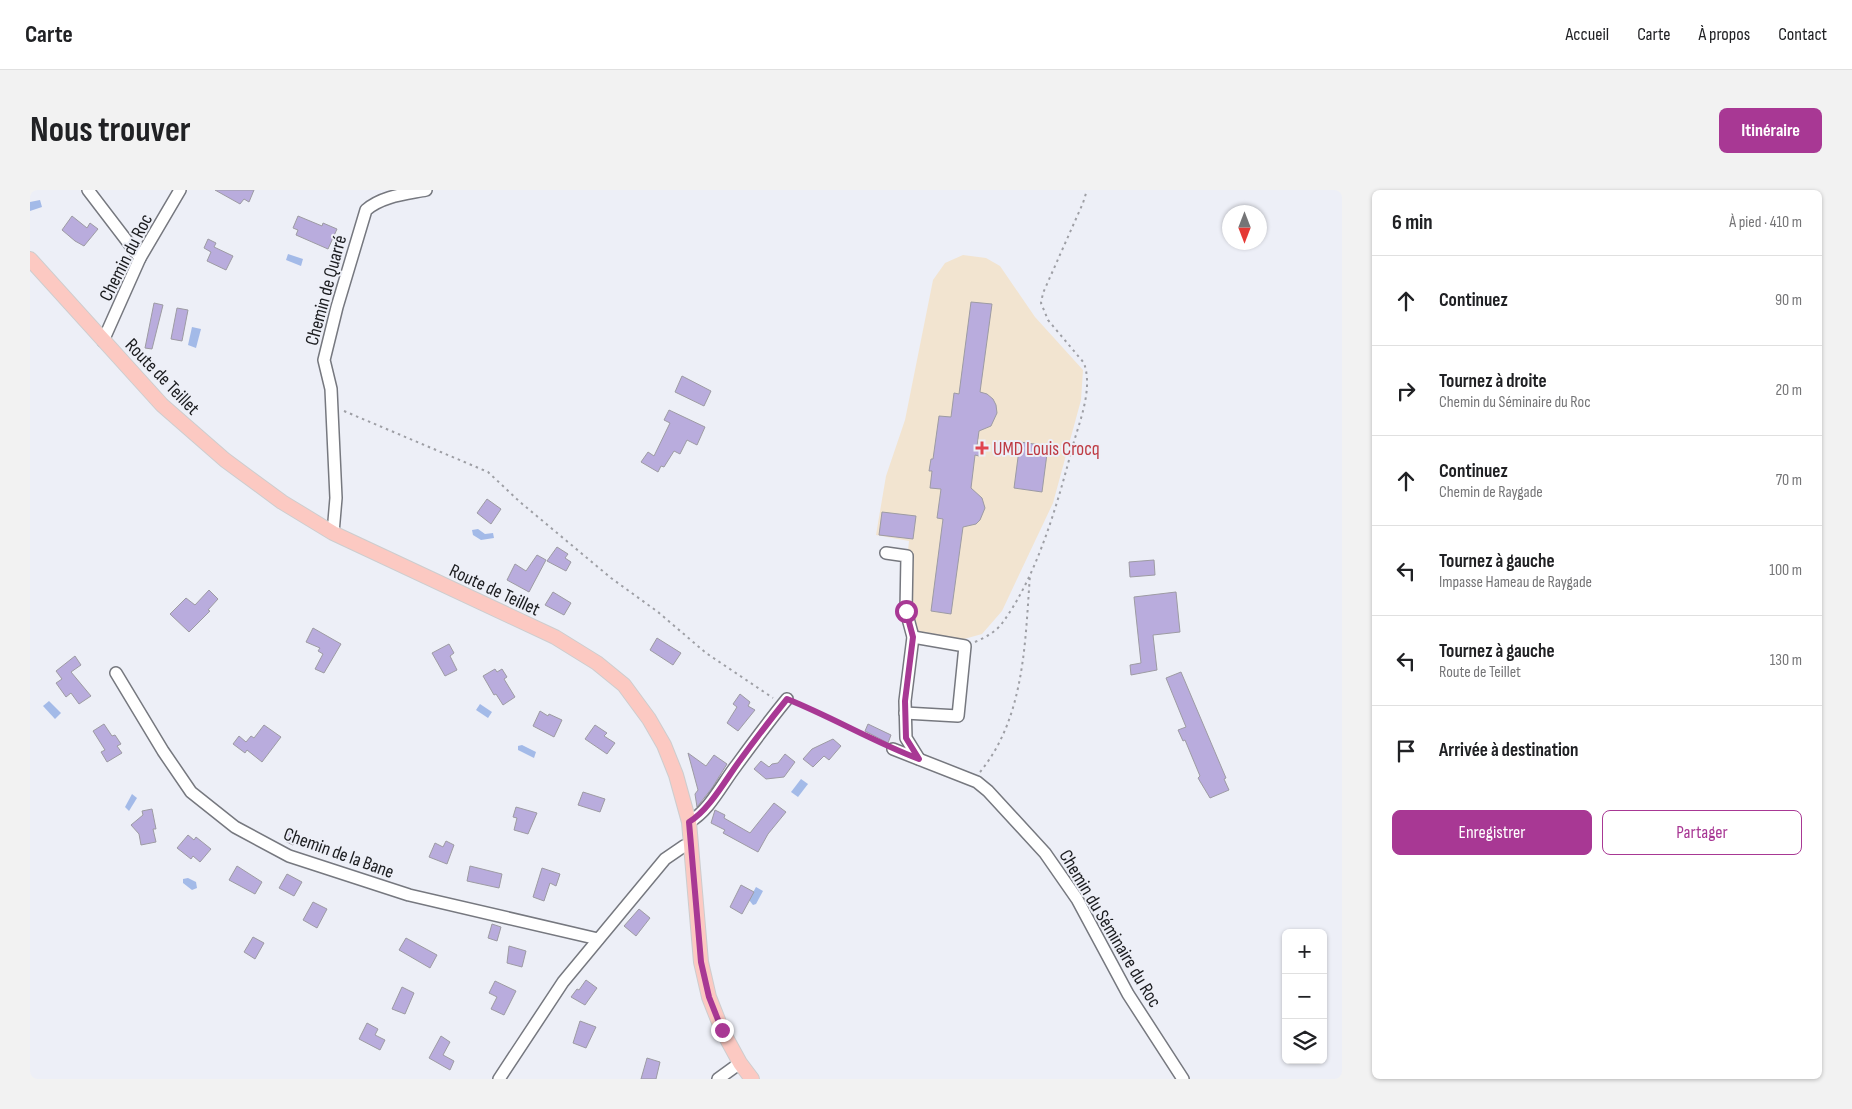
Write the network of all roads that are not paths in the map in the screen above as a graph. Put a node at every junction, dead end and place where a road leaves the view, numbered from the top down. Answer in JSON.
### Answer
{"nodes":[{"id":1,"x":88,"y":190,"type":"edge"},
{"id":2,"x":180,"y":190,"type":"edge"},
{"id":3,"x":426,"y":190,"type":"edge"},
{"id":4,"x":140,"y":258,"type":"junction"},
{"id":5,"x":30,"y":259,"type":"edge"},
{"id":6,"x":103,"y":341,"type":"junction"},
{"id":7,"x":333,"y":533,"type":"junction"},
{"id":8,"x":886,"y":553,"type":"dead end"},
{"id":9,"x":913,"y":637,"type":"junction"},
{"id":10,"x":116,"y":673,"type":"dead end"},
{"id":11,"x":785,"y":702,"type":"road end"},
{"id":12,"x":905,"y":713,"type":"junction"},
{"id":13,"x":893,"y":749,"type":"road end"},
{"id":14,"x":919,"y":759,"type":"junction"},
{"id":15,"x":689,"y":822,"type":"junction"},
{"id":16,"x":691,"y":844,"type":"junction"},
{"id":17,"x":598,"y":939,"type":"junction"},
{"id":18,"x":740,"y":1064,"type":"junction"},
{"id":19,"x":500,"y":1079,"type":"edge"},
{"id":20,"x":718,"y":1079,"type":"edge"},
{"id":21,"x":752,"y":1079,"type":"edge"},
{"id":22,"x":1183,"y":1079,"type":"edge"}],
"edges":[{"from":1,"to":4,"type":"street"},
{"from":2,"to":4,"type":"street","name":"Chemin du Roc"},
{"from":3,"to":7,"type":"street","name":"Chemin de Quarré"},
{"from":4,"to":6,"type":"street","name":"Chemin du Roc"},
{"from":5,"to":6,"type":"main road","name":"Route de Teillet"},
{"from":6,"to":7,"type":"main road","name":"Route de Teillet"},
{"from":7,"to":15,"type":"main road","name":"Route de Teillet"},
{"from":8,"to":9,"type":"street"},
{"from":9,"to":12,"type":"street"},
{"from":9,"to":12,"type":"street"},
{"from":10,"to":17,"type":"street","name":"Chemin de la Bane"},
{"from":11,"to":15,"type":"street"},
{"from":12,"to":14,"type":"street"},
{"from":13,"to":14,"type":"street","name":"Chemin du Séminaire du Roc"},
{"from":14,"to":22,"type":"street","name":"Chemin du Séminaire du Roc"},
{"from":15,"to":16,"type":"main road","name":"Route de Teillet"},
{"from":16,"to":17,"type":"street"},
{"from":16,"to":18,"type":"main road","name":"Route de Teillet"},
{"from":17,"to":19,"type":"street"},
{"from":18,"to":20,"type":"street"},
{"from":18,"to":21,"type":"main road","name":"Route de Teillet"}]}
